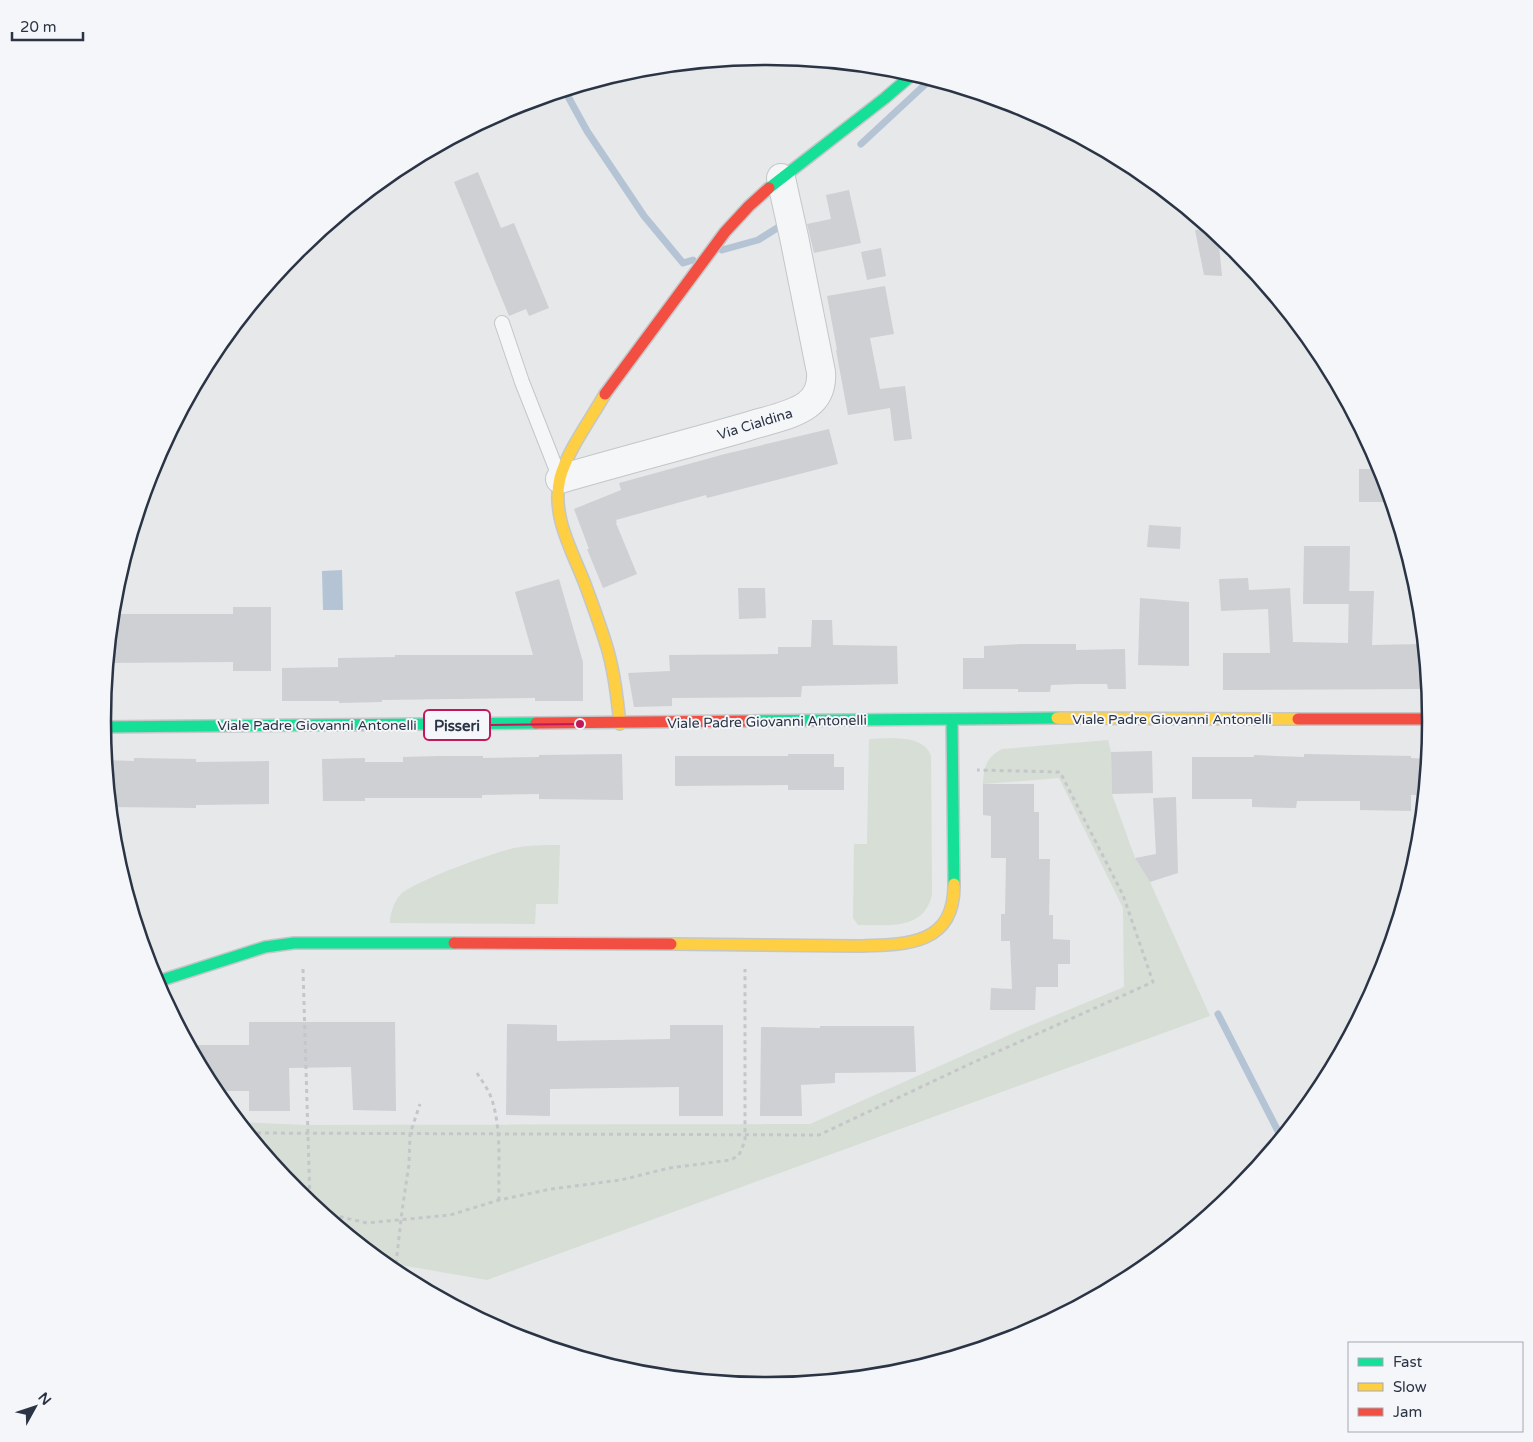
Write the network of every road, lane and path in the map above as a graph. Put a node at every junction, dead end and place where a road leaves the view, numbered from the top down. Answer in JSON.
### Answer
{"nodes":[{"id":1,"x":905,"y":80,"type":"edge"},
{"id":2,"x":781,"y":178,"type":"junction"},
{"id":3,"x":502,"y":323,"type":"dead end"},
{"id":4,"x":560,"y":479,"type":"junction"},
{"id":5,"x":1422,"y":719,"type":"edge"},
{"id":6,"x":952,"y":720,"type":"junction"},
{"id":7,"x":620,"y":724,"type":"junction"},
{"id":8,"x":111,"y":727,"type":"edge"},
{"id":9,"x":952,"y":769,"type":"junction"},
{"id":10,"x":302,"y":943,"type":"junction"},
{"id":11,"x":745,"y":945,"type":"junction"},
{"id":12,"x":164,"y":980,"type":"edge"},
{"id":13,"x":477,"y":1073,"type":"dead end"},
{"id":14,"x":420,"y":1104,"type":"dead end"},
{"id":15,"x":256,"y":1133,"type":"edge"},
{"id":16,"x":307,"y":1133,"type":"junction"},
{"id":17,"x":410,"y":1134,"type":"junction"},
{"id":18,"x":497,"y":1134,"type":"junction"},
{"id":19,"x":744,"y":1134,"type":"junction"},
{"id":20,"x":310,"y":1191,"type":"edge"},
{"id":21,"x":499,"y":1200,"type":"junction"},
{"id":22,"x":336,"y":1216,"type":"edge"},
{"id":23,"x":401,"y":1220,"type":"junction"},
{"id":24,"x":396,"y":1262,"type":"edge"}],
"edges":[{"from":1,"to":2,"type":"street"},
{"from":2,"to":4,"type":"street"},
{"from":2,"to":4,"type":"street","name":"Via Cialdina"},
{"from":3,"to":4,"type":"lane"},
{"from":4,"to":7,"type":"street"},
{"from":5,"to":6,"type":"street","name":"Viale Padre Giovanni Antonelli"},
{"from":6,"to":7,"type":"street","name":"Viale Padre Giovanni Antonelli"},
{"from":6,"to":9,"type":"street"},
{"from":7,"to":8,"type":"street","name":"Viale Padre Giovanni Antonelli"},
{"from":9,"to":11,"type":"street"},
{"from":9,"to":19,"type":"path"},
{"from":10,"to":11,"type":"street"},
{"from":10,"to":12,"type":"street"},
{"from":10,"to":16,"type":"path"},
{"from":11,"to":19,"type":"path"},
{"from":13,"to":18,"type":"path"},
{"from":14,"to":17,"type":"path"},
{"from":15,"to":16,"type":"path"},
{"from":16,"to":17,"type":"path"},
{"from":16,"to":20,"type":"path"},
{"from":17,"to":18,"type":"path"},
{"from":17,"to":23,"type":"path"},
{"from":18,"to":19,"type":"path"},
{"from":18,"to":21,"type":"path"},
{"from":19,"to":21,"type":"path"},
{"from":21,"to":23,"type":"path"},
{"from":22,"to":23,"type":"path"},
{"from":23,"to":24,"type":"path"}]}
